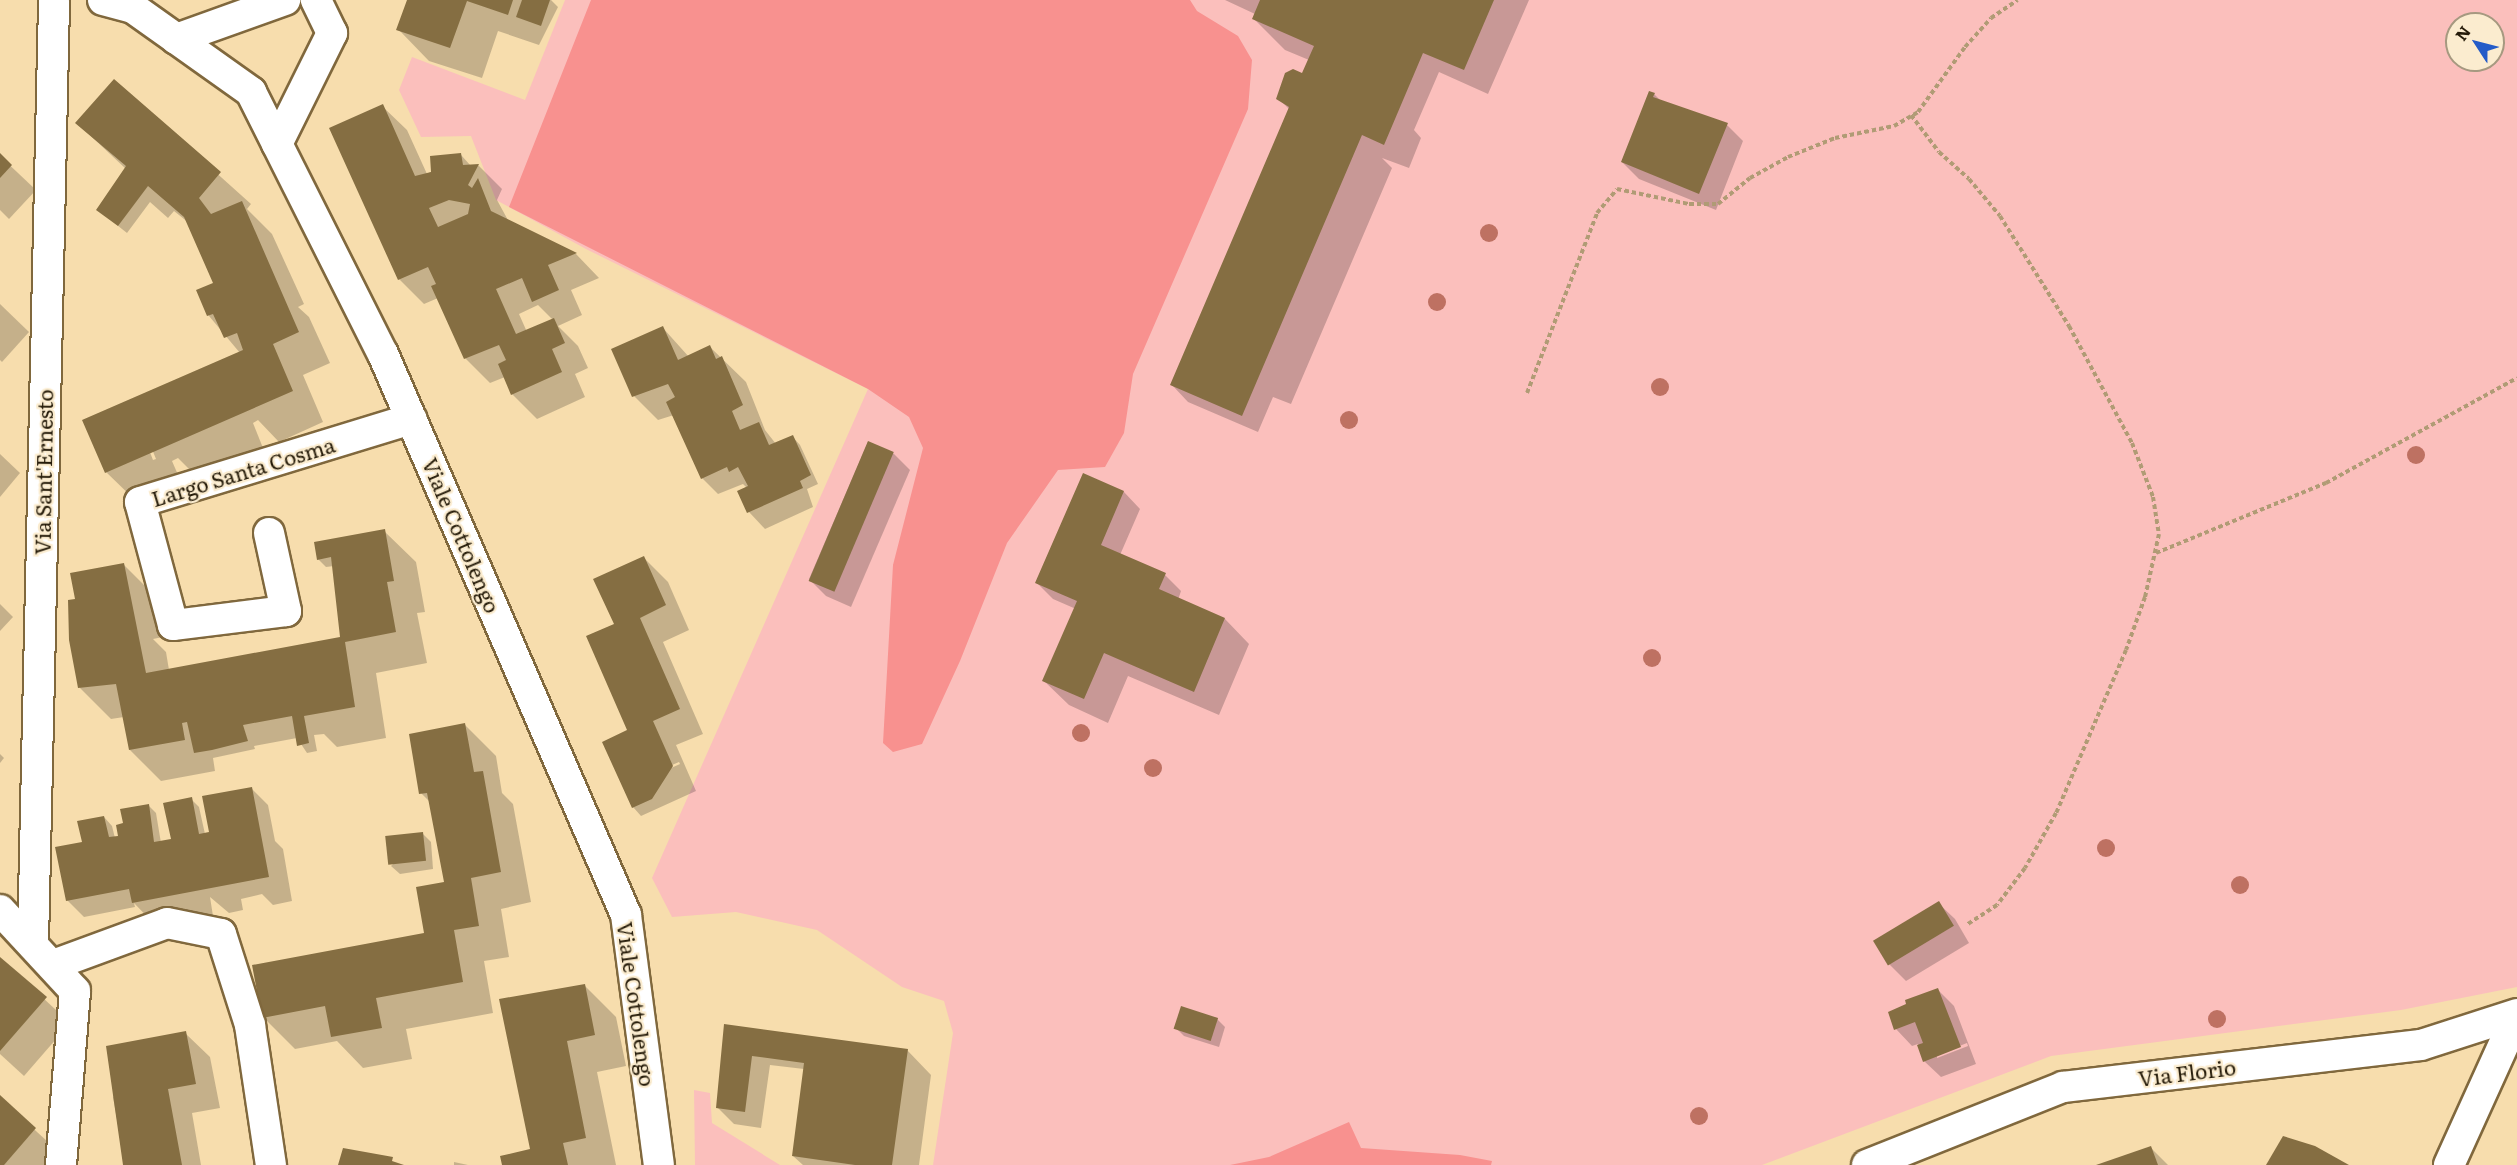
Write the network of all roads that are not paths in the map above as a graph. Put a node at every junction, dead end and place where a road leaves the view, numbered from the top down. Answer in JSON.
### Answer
{"nodes":[{"id":1,"x":54,"y":0,"type":"edge"},
{"id":2,"x":103,"y":0,"type":"edge"},
{"id":3,"x":285,"y":0,"type":"edge"},
{"id":4,"x":316,"y":0,"type":"edge"},
{"id":5,"x":176,"y":39,"type":"junction"},
{"id":6,"x":277,"y":144,"type":"junction"},
{"id":7,"x":412,"y":419,"type":"junction"},
{"id":8,"x":269,"y":533,"type":"dead end"},
{"id":9,"x":0,"y":910,"type":"edge"},
{"id":10,"x":33,"y":943,"type":"junction"},
{"id":11,"x":53,"y":965,"type":"junction"},
{"id":12,"x":2517,"y":1014,"type":"edge"},
{"id":13,"x":62,"y":1165,"type":"edge"},
{"id":14,"x":271,"y":1165,"type":"edge"},
{"id":15,"x":659,"y":1165,"type":"edge"},
{"id":16,"x":1868,"y":1165,"type":"edge"},
{"id":17,"x":2449,"y":1165,"type":"edge"}],
"edges":[{"from":1,"to":10,"type":"street","name":"Via Sant'Ernesto"},
{"from":2,"to":5,"type":"street","name":"Viale Cottolengo"},
{"from":3,"to":5,"type":"street"},
{"from":4,"to":6,"type":"street"},
{"from":5,"to":6,"type":"street","name":"Viale Cottolengo"},
{"from":6,"to":7,"type":"street","name":"Viale Cottolengo"},
{"from":7,"to":8,"type":"street","name":"Largo Santa Cosma"},
{"from":7,"to":15,"type":"street","name":"Viale Cottolengo"},
{"from":9,"to":10,"type":"street"},
{"from":10,"to":11,"type":"street"},
{"from":11,"to":13,"type":"street"},
{"from":11,"to":14,"type":"street"},
{"from":12,"to":16,"type":"street","name":"Via Florio"},
{"from":12,"to":17,"type":"street"}]}
